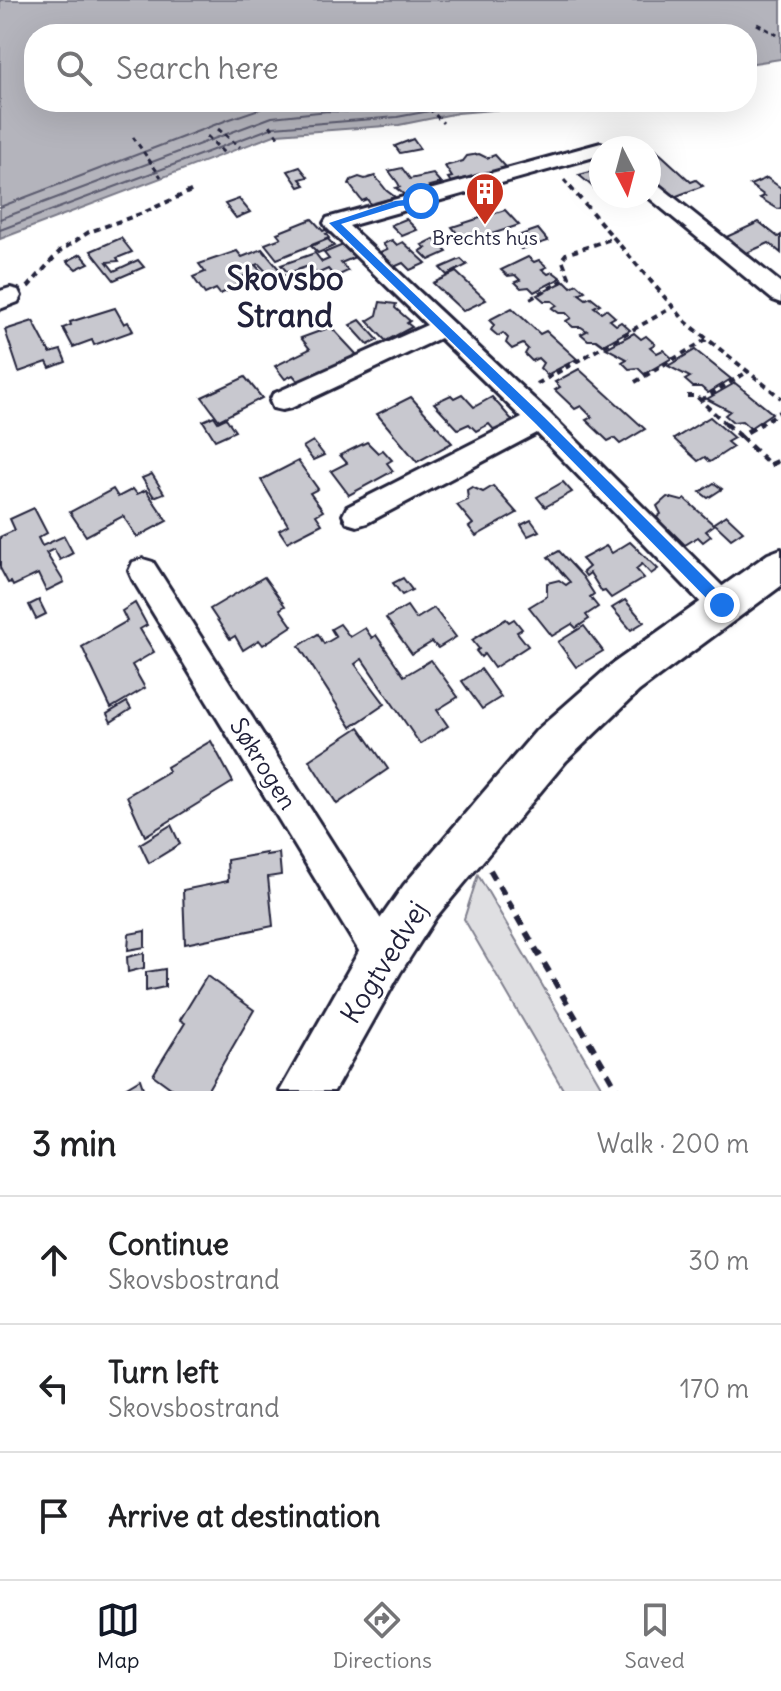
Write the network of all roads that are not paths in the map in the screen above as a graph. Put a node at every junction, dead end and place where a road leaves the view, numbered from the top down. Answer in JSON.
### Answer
{"nodes":[{"id":1,"x":589,"y":149,"type":"edge"},
{"id":2,"x":661,"y":197,"type":"edge"},
{"id":3,"x":781,"y":295,"type":"edge"},
{"id":4,"x":444,"y":327,"type":"junction"},
{"id":5,"x":282,"y":401,"type":"dead end"},
{"id":6,"x":540,"y":420,"type":"junction"},
{"id":7,"x":357,"y":515,"type":"dead end"},
{"id":8,"x":781,"y":565,"type":"edge"},
{"id":9,"x":143,"y":571,"type":"dead end"},
{"id":10,"x":722,"y":605,"type":"junction"},
{"id":11,"x":383,"y":956,"type":"junction"},
{"id":12,"x":306,"y":1091,"type":"edge"}],
"edges":[{"from":1,"to":4,"type":"street"},
{"from":2,"to":3,"type":"street"},
{"from":4,"to":5,"type":"street"},
{"from":4,"to":6,"type":"street"},
{"from":6,"to":7,"type":"street"},
{"from":6,"to":10,"type":"street"},
{"from":8,"to":10,"type":"street","name":"Kogtvedvej"},
{"from":9,"to":11,"type":"street","name":"Søkrogen"},
{"from":10,"to":11,"type":"street","name":"Kogtvedvej"},
{"from":11,"to":12,"type":"street","name":"Kogtvedvej"}]}
